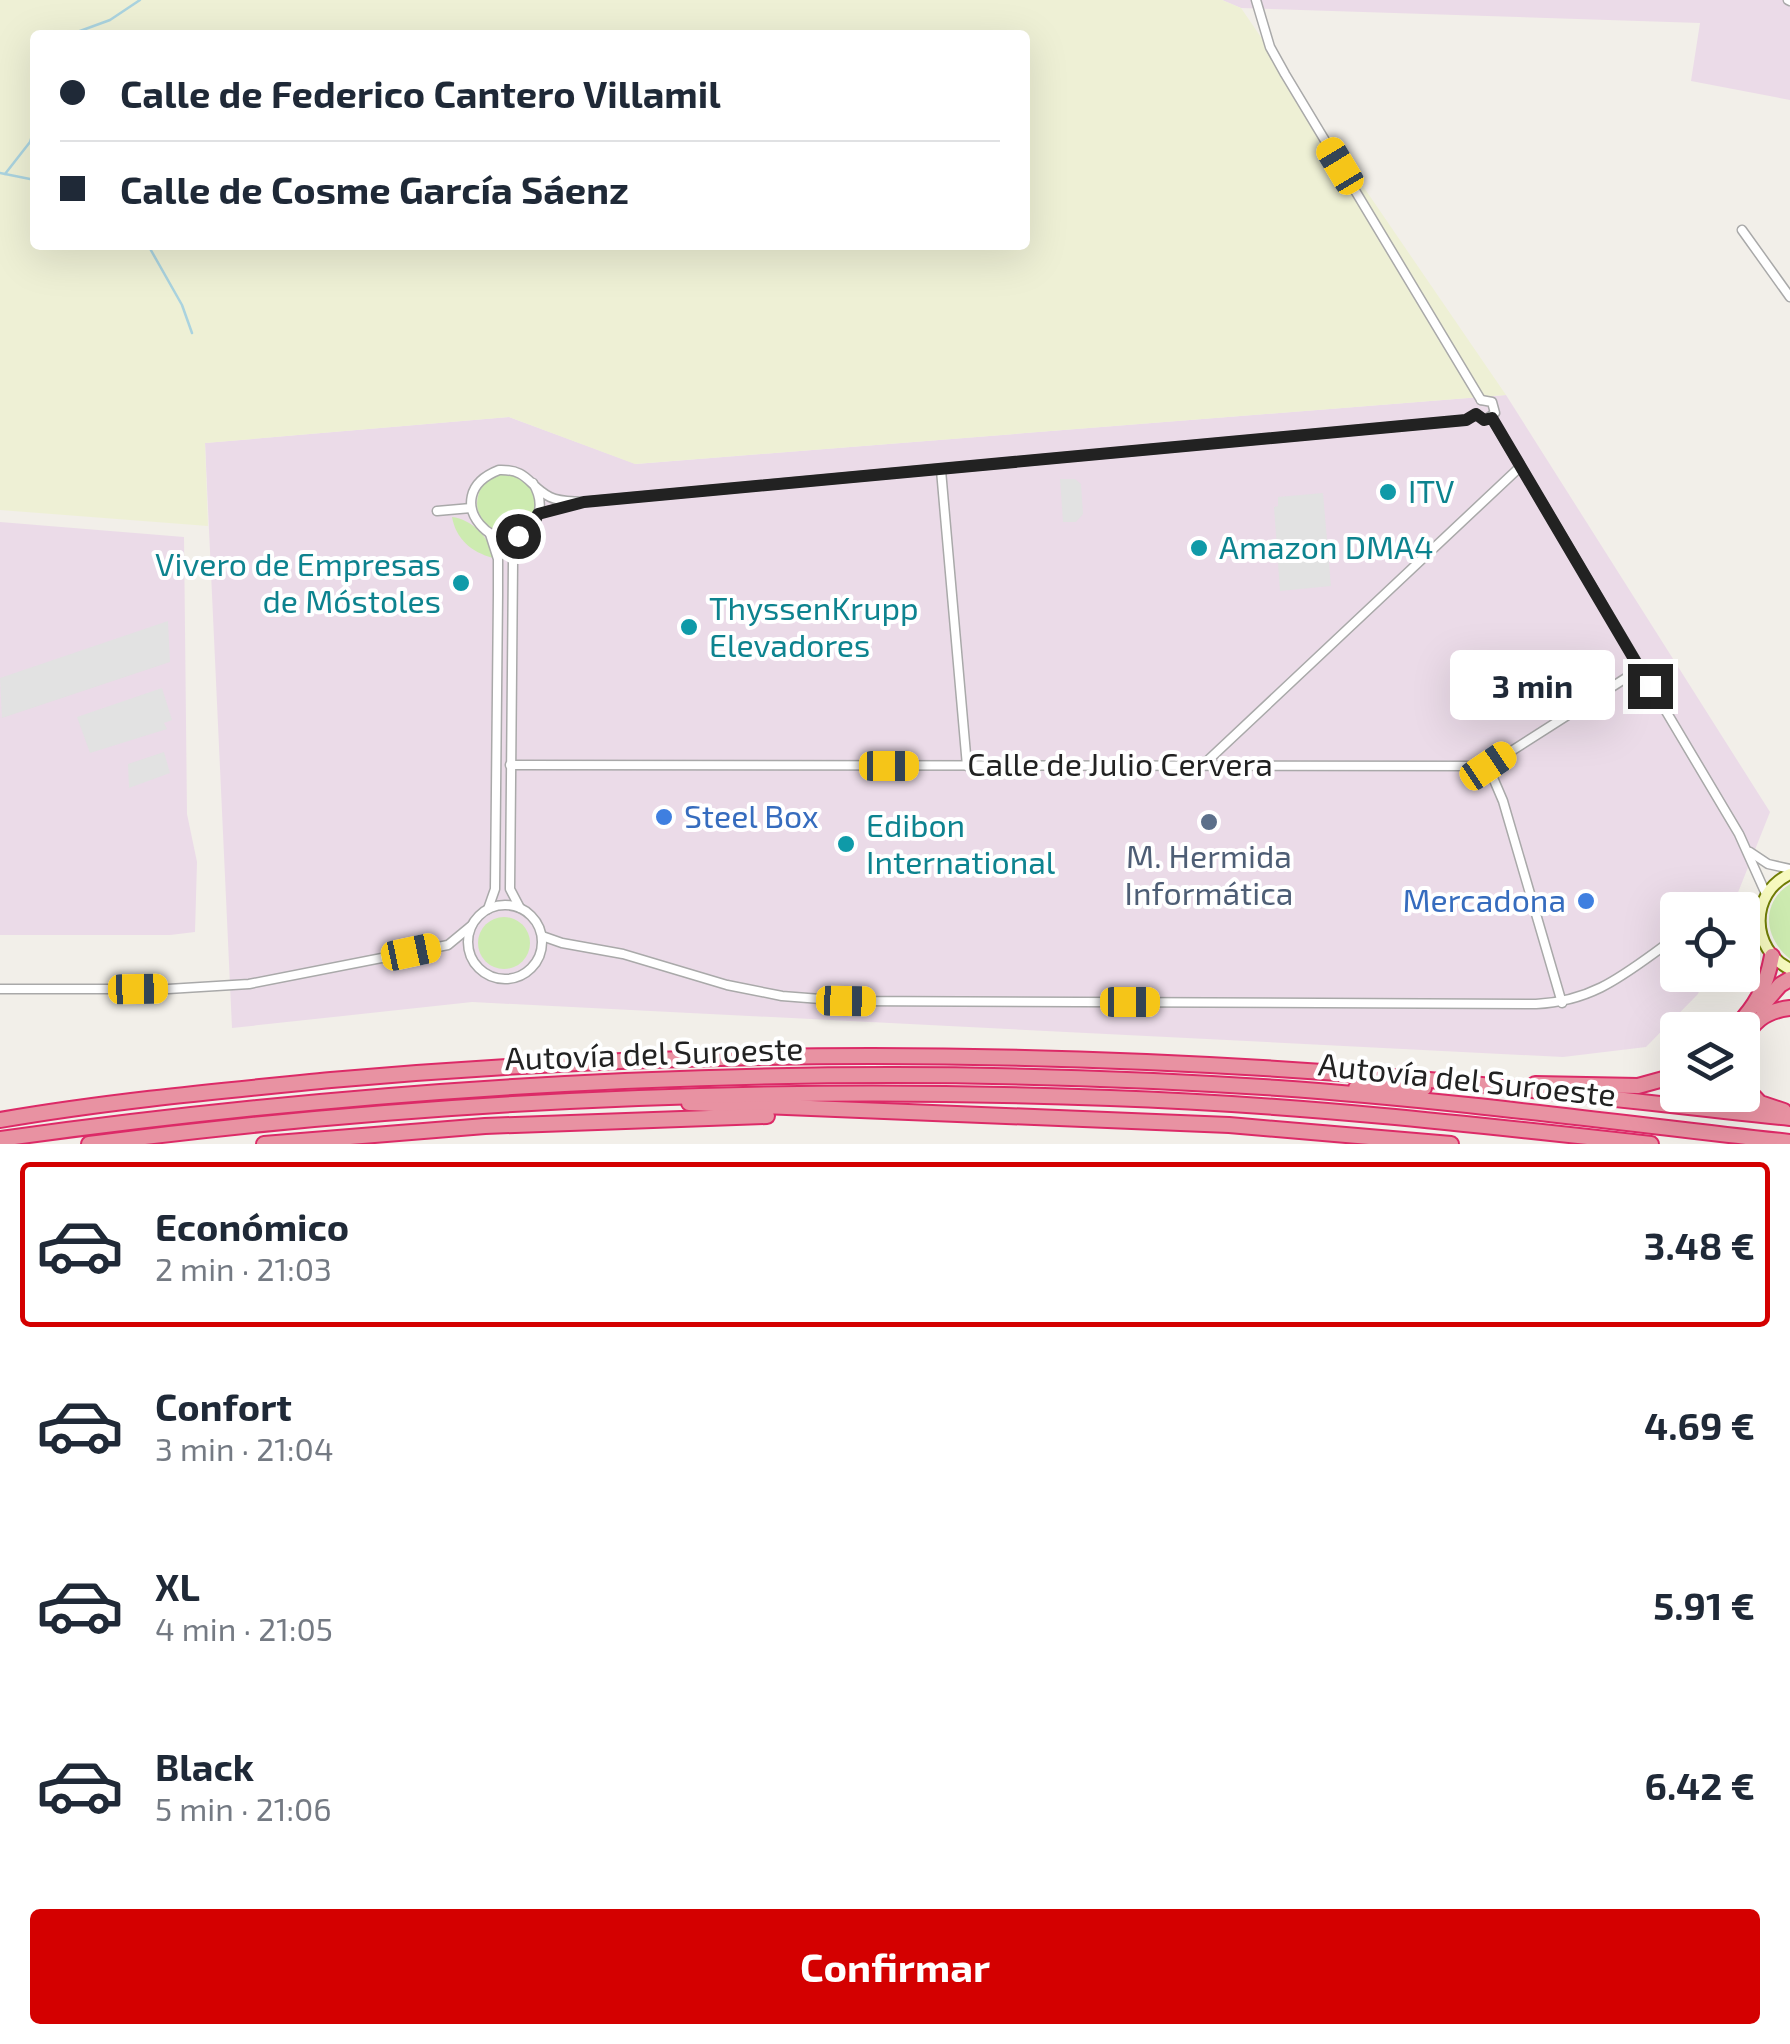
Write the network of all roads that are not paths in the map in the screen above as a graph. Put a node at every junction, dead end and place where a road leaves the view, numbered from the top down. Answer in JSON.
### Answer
{"nodes":[{"id":1,"x":1256,"y":0,"type":"edge"},
{"id":2,"x":1742,"y":230,"type":"dead end"},
{"id":3,"x":1790,"y":297,"type":"edge"},
{"id":4,"x":1481,"y":400,"type":"junction"},
{"id":5,"x":1476,"y":414,"type":"junction"},
{"id":6,"x":1492,"y":418,"type":"junction"},
{"id":7,"x":1520,"y":467,"type":"junction"},
{"id":8,"x":941,"y":470,"type":"junction"},
{"id":9,"x":534,"y":483,"type":"junction"},
{"id":10,"x":584,"y":502,"type":"junction"},
{"id":11,"x":472,"y":508,"type":"junction"},
{"id":12,"x":437,"y":511,"type":"dead end"},
{"id":13,"x":538,"y":514,"type":"junction"},
{"id":14,"x":490,"y":534,"type":"junction"},
{"id":15,"x":518,"y":536,"type":"junction"},
{"id":16,"x":1640,"y":669,"type":"junction"},
{"id":17,"x":510,"y":765,"type":"junction"},
{"id":18,"x":1204,"y":765,"type":"junction"},
{"id":19,"x":967,"y":766,"type":"junction"},
{"id":20,"x":1488,"y":766,"type":"junction"},
{"id":21,"x":1750,"y":852,"type":"junction"},
{"id":22,"x":1790,"y":871,"type":"edge"},
{"id":23,"x":1764,"y":899,"type":"junction"},
{"id":24,"x":1760,"y":903,"type":"edge"},
{"id":25,"x":520,"y":908,"type":"junction"},
{"id":26,"x":488,"y":909,"type":"junction"},
{"id":27,"x":471,"y":926,"type":"junction"},
{"id":28,"x":542,"y":936,"type":"junction"},
{"id":29,"x":1761,"y":938,"type":"joint"},
{"id":30,"x":562,"y":944,"type":"junction"},
{"id":31,"x":448,"y":945,"type":"junction"},
{"id":32,"x":468,"y":949,"type":"junction"},
{"id":33,"x":1660,"y":949,"type":"edge"},
{"id":34,"x":1772,"y":956,"type":"junction"},
{"id":35,"x":539,"y":958,"type":"junction"},
{"id":36,"x":1790,"y":969,"type":"edge"},
{"id":37,"x":1790,"y":979,"type":"edge"},
{"id":38,"x":0,"y":989,"type":"edge"},
{"id":39,"x":1562,"y":1003,"type":"junction"},
{"id":40,"x":1790,"y":1008,"type":"edge"},
{"id":41,"x":1748,"y":1012,"type":"edge"},
{"id":42,"x":1758,"y":1012,"type":"edge"},
{"id":43,"x":1760,"y":1018,"type":"edge"},
{"id":44,"x":1410,"y":1078,"type":"junction"},
{"id":45,"x":1660,"y":1080,"type":"edge"},
{"id":46,"x":1279,"y":1088,"type":"junction"},
{"id":47,"x":1490,"y":1088,"type":"junction"},
{"id":48,"x":1760,"y":1103,"type":"edge"},
{"id":49,"x":468,"y":1106,"type":"junction"},
{"id":50,"x":903,"y":1112,"type":"junction"},
{"id":51,"x":1790,"y":1115,"type":"edge"},
{"id":52,"x":0,"y":1119,"type":"edge"},
{"id":53,"x":0,"y":1139,"type":"edge"},
{"id":54,"x":1790,"y":1142,"type":"edge"},
{"id":55,"x":88,"y":1144,"type":"edge"},
{"id":56,"x":264,"y":1144,"type":"edge"},
{"id":57,"x":1451,"y":1144,"type":"edge"},
{"id":58,"x":1651,"y":1144,"type":"edge"}],
"edges":[{"from":1,"to":4,"type":"street"},
{"from":2,"to":3,"type":"street"},
{"from":4,"to":5,"type":"street"},
{"from":4,"to":6,"type":"street"},
{"from":5,"to":6,"type":"street"},
{"from":5,"to":8,"type":"street"},
{"from":6,"to":7,"type":"street"},
{"from":7,"to":16,"type":"street"},
{"from":7,"to":18,"type":"street"},
{"from":8,"to":10,"type":"street"},
{"from":8,"to":19,"type":"street"},
{"from":9,"to":10,"type":"street"},
{"from":9,"to":11,"type":"street"},
{"from":9,"to":13,"type":"street"},
{"from":10,"to":13,"type":"street"},
{"from":11,"to":12,"type":"street"},
{"from":11,"to":14,"type":"street"},
{"from":13,"to":15,"type":"street"},
{"from":14,"to":15,"type":"street"},
{"from":14,"to":26,"type":"street"},
{"from":15,"to":17,"type":"street"},
{"from":16,"to":20,"type":"street"},
{"from":16,"to":21,"type":"street"},
{"from":17,"to":19,"type":"street","name":"Calle de Julio Cervera"},
{"from":17,"to":25,"type":"street"},
{"from":18,"to":19,"type":"street","name":"Calle de Julio Cervera"},
{"from":18,"to":20,"type":"street","name":"Calle de Julio Cervera"},
{"from":20,"to":39,"type":"street"},
{"from":21,"to":22,"type":"street"},
{"from":21,"to":23,"type":"street"},
{"from":22,"to":23,"type":"street"},
{"from":23,"to":24,"type":"street"},
{"from":23,"to":29,"type":"street"},
{"from":25,"to":26,"type":"street"},
{"from":25,"to":28,"type":"street"},
{"from":26,"to":27,"type":"street"},
{"from":27,"to":31,"type":"street"},
{"from":27,"to":32,"type":"street"},
{"from":28,"to":30,"type":"street"},
{"from":28,"to":35,"type":"street"},
{"from":29,"to":34,"type":"street"},
{"from":30,"to":35,"type":"street"},
{"from":30,"to":39,"type":"street"},
{"from":31,"to":32,"type":"street"},
{"from":31,"to":38,"type":"street"},
{"from":32,"to":35,"type":"street"},
{"from":33,"to":39,"type":"street"},
{"from":34,"to":36,"type":"street"},
{"from":34,"to":41,"type":"highway"},
{"from":37,"to":42,"type":"highway"},
{"from":40,"to":43,"type":"highway"},
{"from":44,"to":45,"type":"highway"},
{"from":44,"to":47,"type":"highway"},
{"from":44,"to":52,"type":"highway"},
{"from":46,"to":47,"type":"highway"},
{"from":46,"to":53,"type":"highway","name":"Autovía del Suroeste"},
{"from":46,"to":54,"type":"highway","name":"Autovía del Suroeste"},
{"from":47,"to":51,"type":"highway"},
{"from":48,"to":51,"type":"highway"},
{"from":49,"to":50,"type":"highway"},
{"from":49,"to":55,"type":"highway","name":"Autovía del Suroeste"},
{"from":49,"to":58,"type":"highway","name":"Autovía del Suroeste"},
{"from":50,"to":56,"type":"highway"},
{"from":50,"to":57,"type":"highway"}]}
